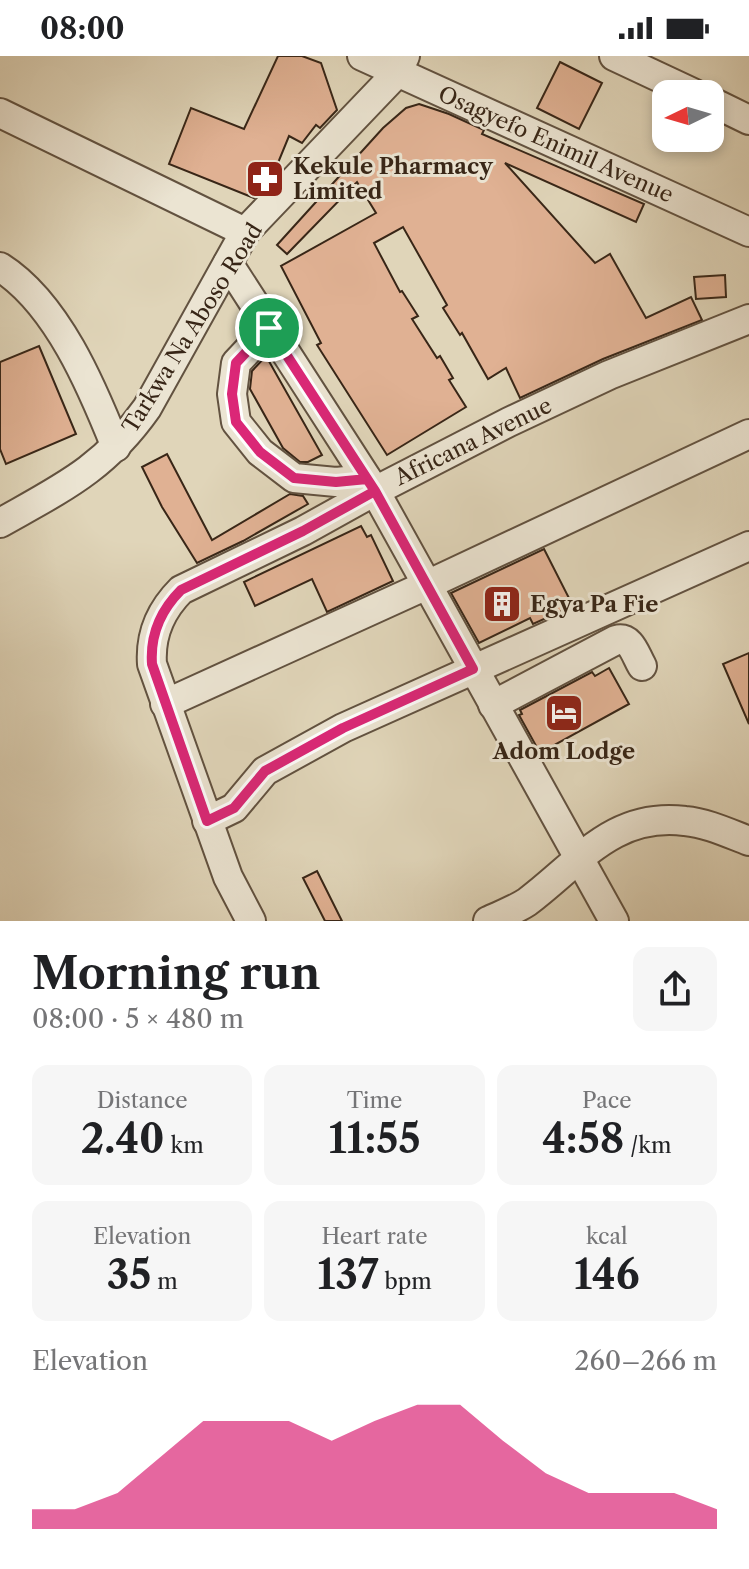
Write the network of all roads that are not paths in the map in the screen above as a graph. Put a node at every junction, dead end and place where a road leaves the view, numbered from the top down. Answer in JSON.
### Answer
{"nodes":[{"id":1,"x":362,"y":56,"type":"edge"},
{"id":2,"x":614,"y":56,"type":"edge"},
{"id":3,"x":401,"y":64,"type":"edge"},
{"id":4,"x":665,"y":80,"type":"edge"},
{"id":5,"x":724,"y":108,"type":"edge"},
{"id":6,"x":0,"y":113,"type":"edge"},
{"id":7,"x":749,"y":120,"type":"edge"},
{"id":8,"x":245,"y":232,"type":"junction"},
{"id":9,"x":745,"y":233,"type":"edge"},
{"id":10,"x":228,"y":263,"type":"junction"},
{"id":11,"x":0,"y":267,"type":"edge"},
{"id":12,"x":747,"y":318,"type":"edge"},
{"id":13,"x":269,"y":328,"type":"junction"},
{"id":14,"x":749,"y":434,"type":"edge"},
{"id":15,"x":116,"y":447,"type":"junction"},
{"id":16,"x":371,"y":485,"type":"junction"},
{"id":17,"x":0,"y":523,"type":"edge"},
{"id":18,"x":749,"y":546,"type":"edge"},
{"id":19,"x":429,"y":584,"type":"junction"},
{"id":20,"x":642,"y":666,"type":"dead end"},
{"id":21,"x":473,"y":669,"type":"junction"},
{"id":22,"x":165,"y":704,"type":"junction"},
{"id":23,"x":493,"y":705,"type":"junction"},
{"id":24,"x":207,"y":821,"type":"junction"},
{"id":25,"x":749,"y":841,"type":"edge"},
{"id":26,"x":578,"y":860,"type":"junction"},
{"id":27,"x":251,"y":921,"type":"edge"},
{"id":28,"x":488,"y":921,"type":"edge"},
{"id":29,"x":614,"y":921,"type":"edge"}],
"edges":[{"from":1,"to":3,"type":"street","name":"Osagyefo Enimil Avenue"},
{"from":2,"to":4,"type":"street"},
{"from":3,"to":8,"type":"street","name":"Tarkwa Na Aboso Road"},
{"from":3,"to":9,"type":"street","name":"Osagyefo Enimil Avenue"},
{"from":5,"to":7,"type":"street"},
{"from":6,"to":8,"type":"street"},
{"from":8,"to":10,"type":"street","name":"Tarkwa Na Aboso Road"},
{"from":10,"to":13,"type":"street"},
{"from":10,"to":15,"type":"street","name":"Tarkwa Na Aboso Road"},
{"from":11,"to":15,"type":"street"},
{"from":12,"to":16,"type":"street","name":"Africana Avenue"},
{"from":13,"to":16,"type":"street"},
{"from":13,"to":16,"type":"street"},
{"from":14,"to":19,"type":"street"},
{"from":15,"to":17,"type":"street","name":"Tarkwa Na Aboso Road"},
{"from":16,"to":19,"type":"street"},
{"from":16,"to":22,"type":"street","name":"Africana Avenue"},
{"from":18,"to":21,"type":"street"},
{"from":19,"to":21,"type":"street"},
{"from":19,"to":22,"type":"street"},
{"from":20,"to":23,"type":"street"},
{"from":21,"to":23,"type":"street"},
{"from":21,"to":24,"type":"street"},
{"from":22,"to":24,"type":"street","name":"Africana Avenue"},
{"from":23,"to":26,"type":"street"},
{"from":24,"to":27,"type":"street","name":"Africana Avenue"},
{"from":25,"to":26,"type":"street"},
{"from":26,"to":28,"type":"street"},
{"from":26,"to":29,"type":"street"}]}
